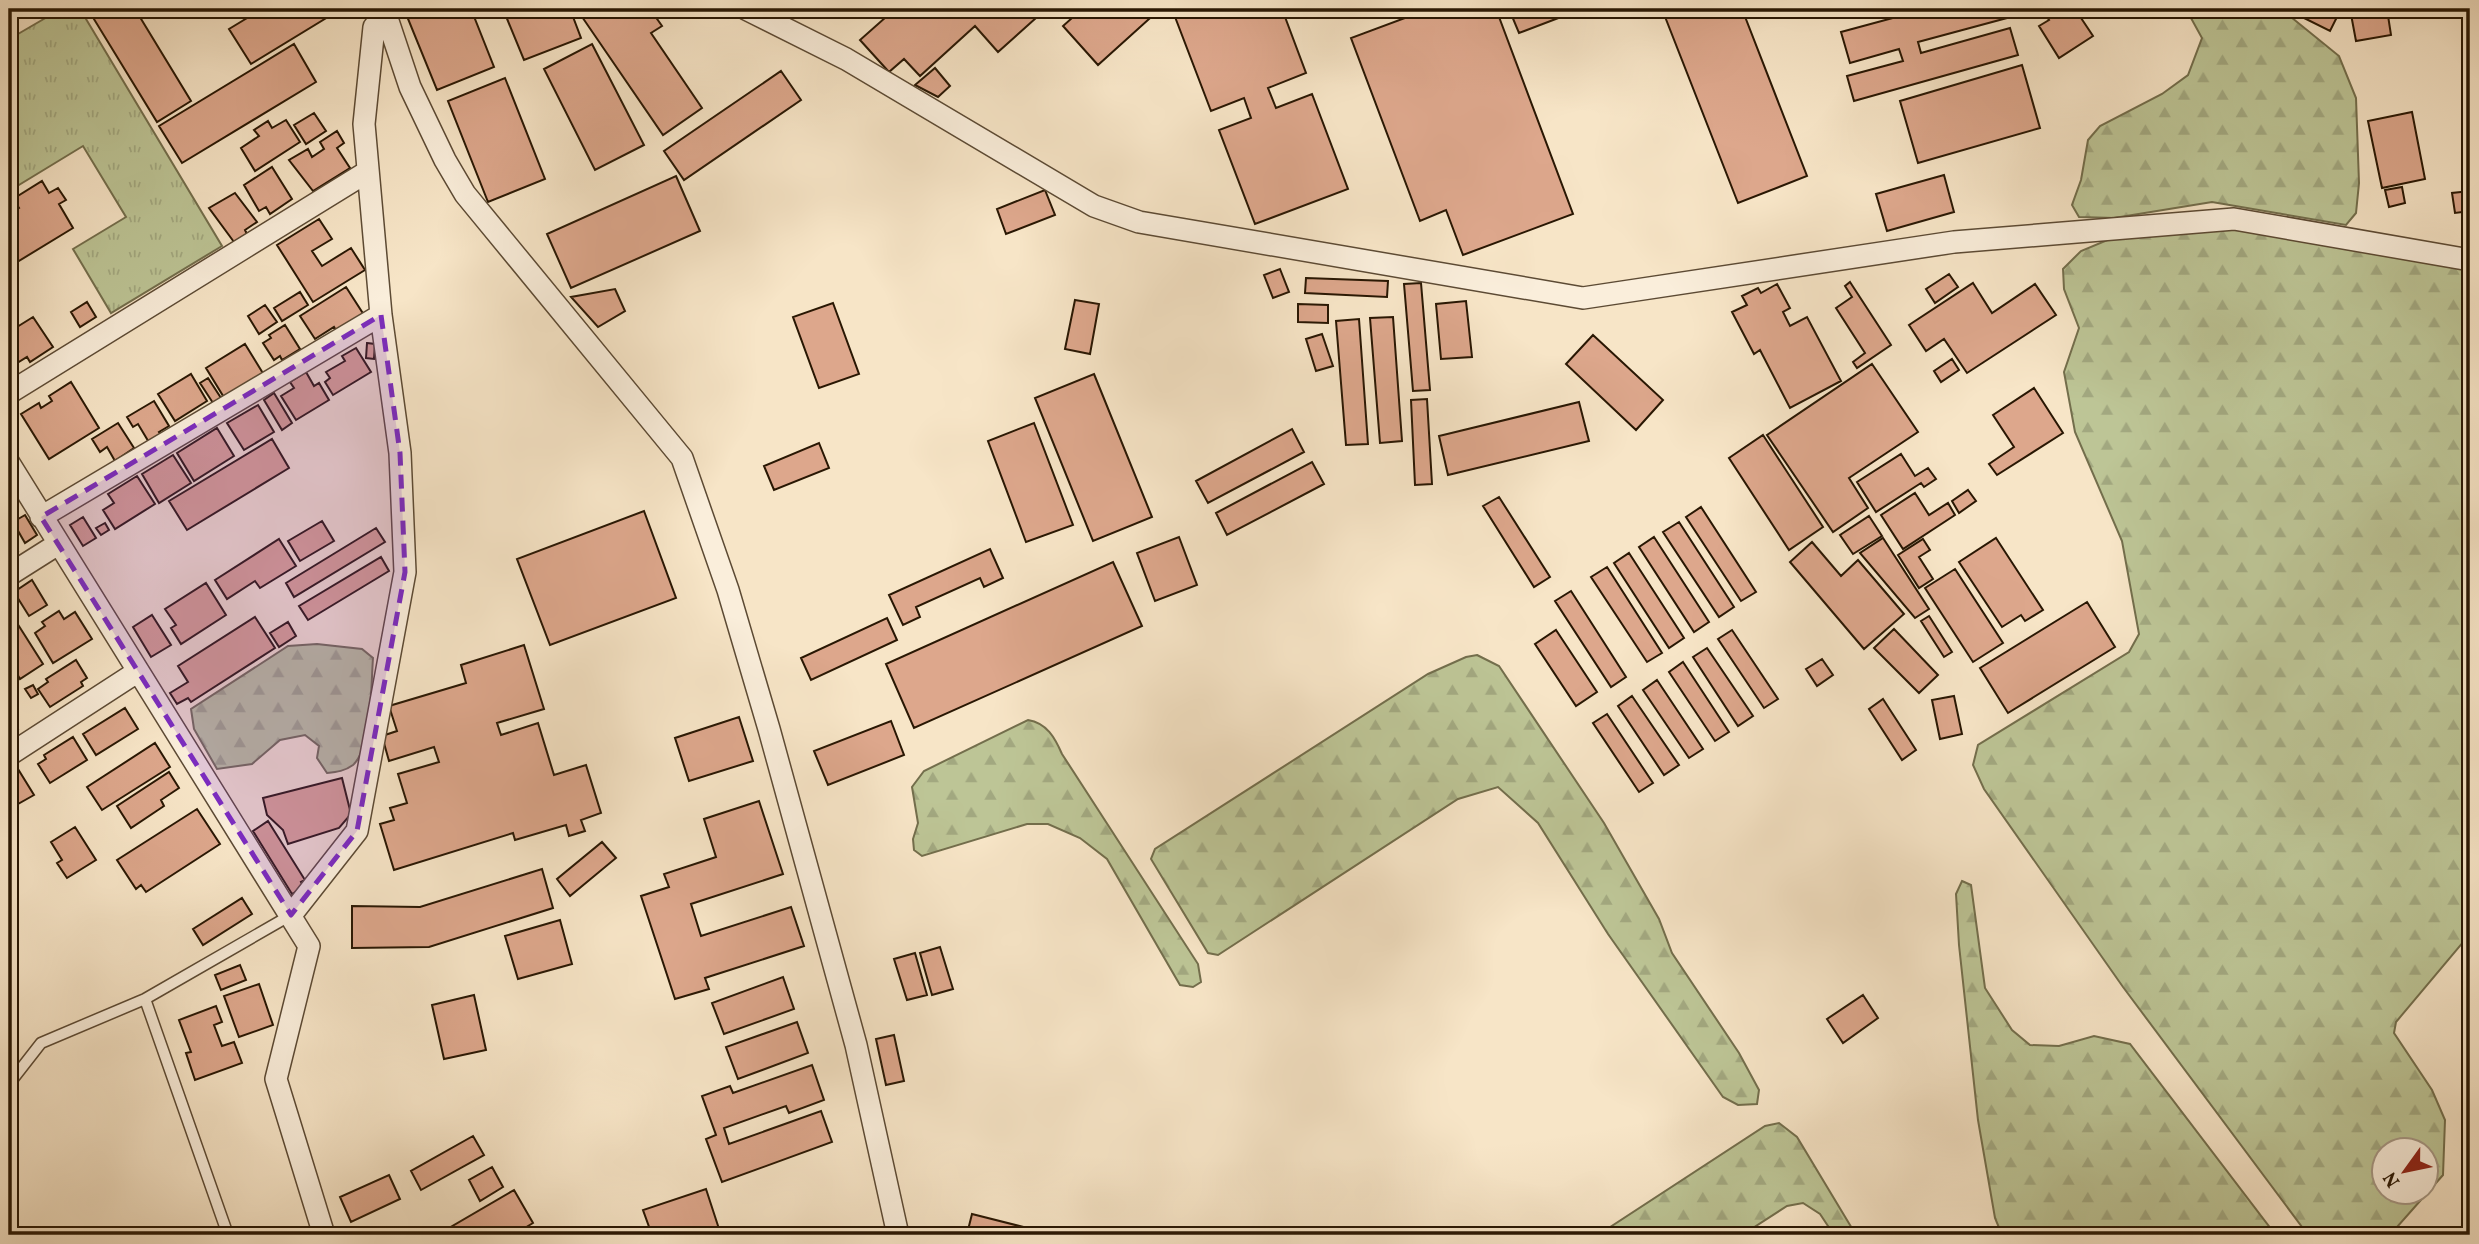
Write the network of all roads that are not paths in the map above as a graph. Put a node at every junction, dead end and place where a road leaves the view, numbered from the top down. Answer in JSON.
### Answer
{"nodes":[{"id":1,"x":746,"y":9,"type":"edge"},
{"id":2,"x":385,"y":12,"type":"edge"},
{"id":3,"x":368,"y":172,"type":"junction"},
{"id":4,"x":2470,"y":260,"type":"edge"},
{"id":5,"x":380,"y":315,"type":"junction"},
{"id":6,"x":9,"y":393,"type":"edge"},
{"id":7,"x":9,"y":463,"type":"edge"},
{"id":8,"x":41,"y":517,"type":"junction"},
{"id":9,"x":58,"y":544,"type":"junction"},
{"id":10,"x":9,"y":575,"type":"edge"},
{"id":11,"x":137,"y":672,"type":"junction"},
{"id":12,"x":9,"y":755,"type":"edge"},
{"id":13,"x":290,"y":915,"type":"junction"},
{"id":14,"x":145,"y":999,"type":"junction"},
{"id":15,"x":9,"y":1084,"type":"edge"},
{"id":16,"x":228,"y":1235,"type":"edge"},
{"id":17,"x":324,"y":1235,"type":"edge"},
{"id":18,"x":898,"y":1235,"type":"edge"}],
"edges":[{"from":1,"to":4,"type":"street"},
{"from":2,"to":3,"type":"street"},
{"from":2,"to":18,"type":"street"},
{"from":3,"to":5,"type":"street"},
{"from":3,"to":6,"type":"street"},
{"from":5,"to":8,"type":"street"},
{"from":5,"to":13,"type":"street"},
{"from":7,"to":8,"type":"street"},
{"from":8,"to":9,"type":"street"},
{"from":9,"to":10,"type":"street"},
{"from":9,"to":11,"type":"street"},
{"from":11,"to":12,"type":"street"},
{"from":11,"to":13,"type":"street"},
{"from":13,"to":14,"type":"lane"},
{"from":13,"to":17,"type":"street"},
{"from":14,"to":15,"type":"lane"},
{"from":14,"to":16,"type":"lane"}]}
